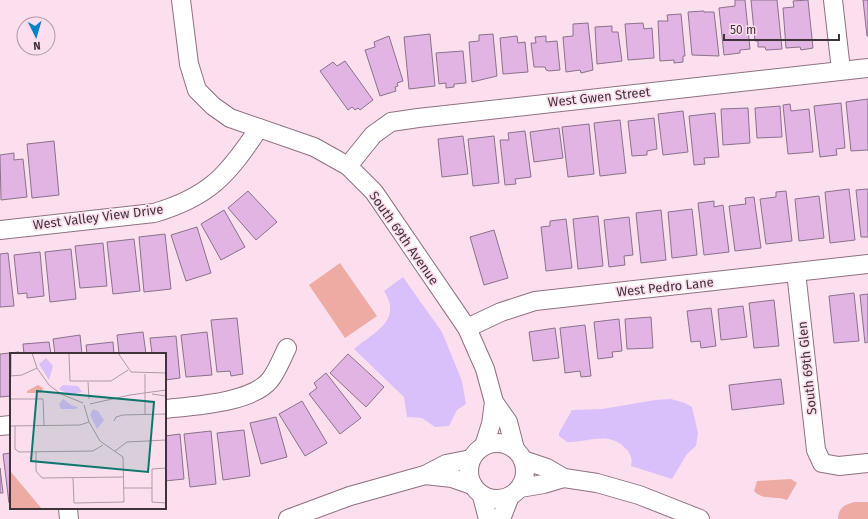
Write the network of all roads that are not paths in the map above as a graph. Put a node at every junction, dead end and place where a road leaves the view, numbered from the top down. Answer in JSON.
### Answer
{"nodes":[{"id":1,"x":181,"y":0,"type":"edge"},
{"id":2,"x":833,"y":0,"type":"edge"},
{"id":3,"x":868,"y":68,"type":"edge"},
{"id":4,"x":841,"y":70,"type":"junction"},
{"id":5,"x":259,"y":128,"type":"junction"},
{"id":6,"x":348,"y":166,"type":"junction"},
{"id":7,"x":0,"y":230,"type":"edge"},
{"id":8,"x":868,"y":264,"type":"edge"},
{"id":9,"x":796,"y":272,"type":"junction"},
{"id":10,"x":467,"y":328,"type":"junction"},
{"id":11,"x":287,"y":348,"type":"dead end"},
{"id":12,"x":494,"y":402,"type":"junction"},
{"id":13,"x":166,"y":409,"type":"edge"},
{"id":14,"x":10,"y":425,"type":"edge"},
{"id":15,"x":0,"y":426,"type":"edge"},
{"id":16,"x":484,"y":446,"type":"junction"},
{"id":17,"x":519,"y":454,"type":"junction"},
{"id":18,"x":471,"y":459,"type":"junction"},
{"id":19,"x":868,"y":463,"type":"edge"},
{"id":20,"x":425,"y":474,"type":"junction"},
{"id":21,"x":564,"y":478,"type":"junction"},
{"id":22,"x":477,"y":490,"type":"junction"},
{"id":23,"x":515,"y":492,"type":"junction"},
{"id":24,"x":68,"y":509,"type":"edge"},
{"id":25,"x":69,"y":519,"type":"edge"},
{"id":26,"x":288,"y":519,"type":"edge"},
{"id":27,"x":488,"y":519,"type":"edge"},
{"id":28,"x":501,"y":519,"type":"edge"},
{"id":29,"x":700,"y":519,"type":"edge"}],
"edges":[{"from":1,"to":5,"type":"street","name":"South 69th Avenue"},
{"from":2,"to":4,"type":"street"},
{"from":3,"to":4,"type":"street","name":"West Gwen Street"},
{"from":4,"to":6,"type":"street","name":"West Gwen Street"},
{"from":5,"to":6,"type":"street","name":"South 69th Avenue"},
{"from":5,"to":7,"type":"street","name":"West Valley View Drive"},
{"from":6,"to":10,"type":"street","name":"South 69th Avenue"},
{"from":8,"to":9,"type":"street","name":"West Pedro Lane"},
{"from":9,"to":10,"type":"street","name":"West Pedro Lane"},
{"from":9,"to":19,"type":"street","name":"South 69th Glen"},
{"from":10,"to":12,"type":"street","name":"South 69th Avenue"},
{"from":11,"to":13,"type":"street"},
{"from":12,"to":16,"type":"street"},
{"from":12,"to":17,"type":"street"},
{"from":14,"to":15,"type":"street"},
{"from":16,"to":17,"type":"street"},
{"from":16,"to":18,"type":"street"},
{"from":17,"to":21,"type":"street"},
{"from":17,"to":23,"type":"street"},
{"from":18,"to":20,"type":"street"},
{"from":18,"to":22,"type":"street"},
{"from":20,"to":22,"type":"street"},
{"from":20,"to":26,"type":"street"},
{"from":21,"to":23,"type":"street"},
{"from":21,"to":29,"type":"street"},
{"from":22,"to":23,"type":"street"},
{"from":22,"to":27,"type":"street"},
{"from":23,"to":28,"type":"street"},
{"from":24,"to":25,"type":"street"}]}
